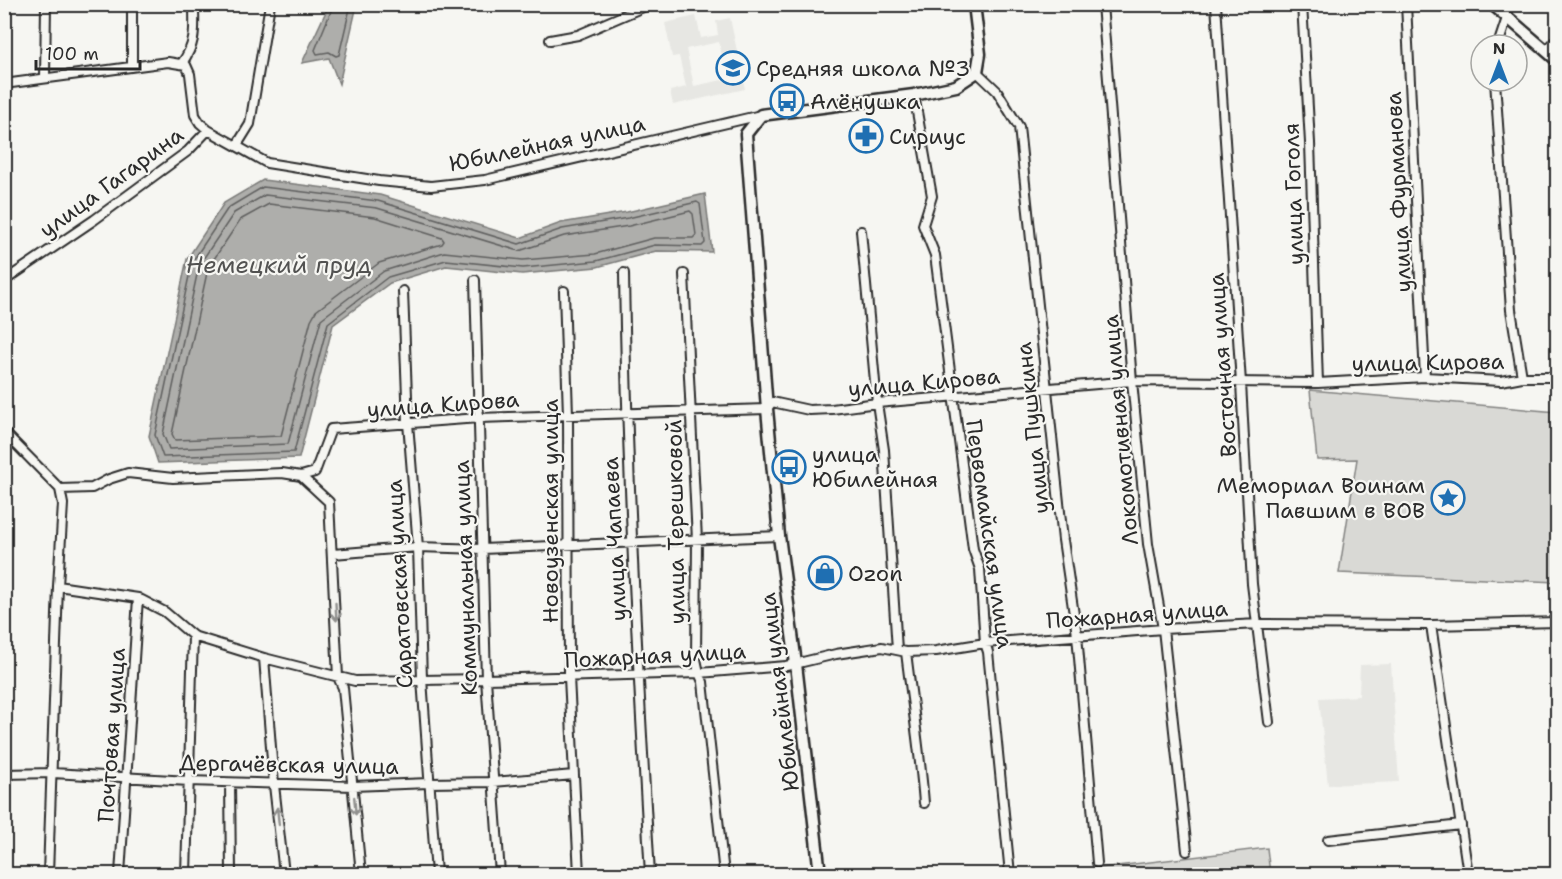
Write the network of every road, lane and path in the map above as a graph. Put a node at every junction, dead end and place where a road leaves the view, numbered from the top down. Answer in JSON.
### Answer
{"nodes":[{"id":1,"x":46,"y":4,"type":"edge"},
{"id":2,"x":132,"y":4,"type":"edge"},
{"id":3,"x":194,"y":4,"type":"edge"},
{"id":4,"x":270,"y":4,"type":"edge"},
{"id":5,"x":650,"y":4,"type":"edge"},
{"id":6,"x":974,"y":4,"type":"edge"},
{"id":7,"x":1102,"y":4,"type":"edge"},
{"id":8,"x":1216,"y":4,"type":"edge"},
{"id":9,"x":1302,"y":4,"type":"edge"},
{"id":10,"x":1406,"y":4,"type":"edge"},
{"id":11,"x":1492,"y":4,"type":"edge"},
{"id":12,"x":1507,"y":18,"type":"junction"},
{"id":13,"x":1502,"y":33,"type":"edge"},
{"id":14,"x":1557,"y":38,"type":"edge"},
{"id":15,"x":550,"y":40,"type":"dead end"},
{"id":16,"x":1546,"y":51,"type":"junction"},
{"id":17,"x":1557,"y":61,"type":"edge"},
{"id":18,"x":182,"y":63,"type":"junction"},
{"id":19,"x":132,"y":67,"type":"junction"},
{"id":20,"x":977,"y":72,"type":"junction"},
{"id":21,"x":45,"y":78,"type":"junction"},
{"id":22,"x":4,"y":84,"type":"edge"},
{"id":23,"x":1496,"y":93,"type":"edge"},
{"id":24,"x":914,"y":96,"type":"junction"},
{"id":25,"x":761,"y":115,"type":"junction"},
{"id":26,"x":208,"y":130,"type":"junction"},
{"id":27,"x":237,"y":145,"type":"junction"},
{"id":28,"x":861,"y":231,"type":"dead end"},
{"id":29,"x":624,"y":273,"type":"dead end"},
{"id":30,"x":684,"y":274,"type":"dead end"},
{"id":31,"x":475,"y":280,"type":"dead end"},
{"id":32,"x":4,"y":281,"type":"edge"},
{"id":33,"x":403,"y":291,"type":"dead end"},
{"id":34,"x":564,"y":291,"type":"dead end"},
{"id":35,"x":1522,"y":376,"type":"junction"},
{"id":36,"x":1425,"y":377,"type":"junction"},
{"id":37,"x":1132,"y":381,"type":"junction"},
{"id":38,"x":1241,"y":382,"type":"junction"},
{"id":39,"x":1557,"y":382,"type":"edge"},
{"id":40,"x":1318,"y":383,"type":"junction"},
{"id":41,"x":1048,"y":389,"type":"junction"},
{"id":42,"x":953,"y":397,"type":"junction"},
{"id":43,"x":877,"y":403,"type":"junction"},
{"id":44,"x":767,"y":409,"type":"junction"},
{"id":45,"x":691,"y":411,"type":"junction"},
{"id":46,"x":626,"y":414,"type":"junction"},
{"id":47,"x":568,"y":415,"type":"junction"},
{"id":48,"x":478,"y":418,"type":"junction"},
{"id":49,"x":408,"y":423,"type":"junction"},
{"id":50,"x":4,"y":432,"type":"edge"},
{"id":51,"x":301,"y":476,"type":"junction"},
{"id":52,"x":60,"y":489,"type":"junction"},
{"id":53,"x":779,"y":536,"type":"junction"},
{"id":54,"x":697,"y":540,"type":"junction"},
{"id":55,"x":632,"y":544,"type":"junction"},
{"id":56,"x":567,"y":546,"type":"junction"},
{"id":57,"x":418,"y":547,"type":"junction"},
{"id":58,"x":482,"y":549,"type":"junction"},
{"id":59,"x":333,"y":554,"type":"junction"},
{"id":60,"x":58,"y":586,"type":"junction"},
{"id":61,"x":138,"y":598,"type":"junction"},
{"id":62,"x":1557,"y":622,"type":"edge"},
{"id":63,"x":1258,"y":624,"type":"junction"},
{"id":64,"x":1431,"y":625,"type":"junction"},
{"id":65,"x":1163,"y":629,"type":"junction"},
{"id":66,"x":1077,"y":635,"type":"junction"},
{"id":67,"x":193,"y":636,"type":"junction"},
{"id":68,"x":985,"y":643,"type":"junction"},
{"id":69,"x":897,"y":650,"type":"junction"},
{"id":70,"x":906,"y":652,"type":"junction"},
{"id":71,"x":264,"y":658,"type":"junction"},
{"id":72,"x":796,"y":664,"type":"junction"},
{"id":73,"x":699,"y":673,"type":"junction"},
{"id":74,"x":638,"y":675,"type":"junction"},
{"id":75,"x":339,"y":677,"type":"junction"},
{"id":76,"x":569,"y":677,"type":"junction"},
{"id":77,"x":422,"y":679,"type":"junction"},
{"id":78,"x":486,"y":679,"type":"junction"},
{"id":79,"x":1269,"y":722,"type":"dead end"},
{"id":80,"x":53,"y":773,"type":"junction"},
{"id":81,"x":4,"y":774,"type":"edge"},
{"id":82,"x":574,"y":775,"type":"junction"},
{"id":83,"x":126,"y":778,"type":"junction"},
{"id":84,"x":189,"y":781,"type":"junction"},
{"id":85,"x":493,"y":782,"type":"junction"},
{"id":86,"x":230,"y":783,"type":"junction"},
{"id":87,"x":429,"y":783,"type":"junction"},
{"id":88,"x":274,"y":785,"type":"junction"},
{"id":89,"x":353,"y":786,"type":"junction"},
{"id":90,"x":924,"y":803,"type":"dead end"},
{"id":91,"x":1461,"y":825,"type":"junction"},
{"id":92,"x":1328,"y":840,"type":"dead end"},
{"id":93,"x":1187,"y":851,"type":"dead end"},
{"id":94,"x":1096,"y":863,"type":"dead end"},
{"id":95,"x":48,"y":874,"type":"edge"},
{"id":96,"x":120,"y":874,"type":"edge"},
{"id":97,"x":186,"y":874,"type":"edge"},
{"id":98,"x":231,"y":874,"type":"edge"},
{"id":99,"x":284,"y":874,"type":"edge"},
{"id":100,"x":361,"y":874,"type":"edge"},
{"id":101,"x":436,"y":874,"type":"edge"},
{"id":102,"x":500,"y":874,"type":"edge"},
{"id":103,"x":579,"y":874,"type":"edge"},
{"id":104,"x":650,"y":874,"type":"edge"},
{"id":105,"x":723,"y":874,"type":"edge"},
{"id":106,"x":820,"y":874,"type":"edge"},
{"id":107,"x":1010,"y":874,"type":"edge"},
{"id":108,"x":1468,"y":874,"type":"edge"}],
"edges":[{"from":1,"to":21,"type":"street"},
{"from":2,"to":19,"type":"street"},
{"from":3,"to":18,"type":"street"},
{"from":4,"to":27,"type":"street"},
{"from":5,"to":15,"type":"street"},
{"from":6,"to":20,"type":"main road"},
{"from":7,"to":37,"type":"street","name":"Локомотивная улица"},
{"from":8,"to":38,"type":"street","name":"Восточная улица"},
{"from":9,"to":40,"type":"street","name":"улица Гоголя"},
{"from":10,"to":36,"type":"street","name":"улица Фурманова"},
{"from":11,"to":12,"type":"main road"},
{"from":12,"to":13,"type":"street"},
{"from":12,"to":16,"type":"main road"},
{"from":14,"to":16,"type":"street"},
{"from":16,"to":17,"type":"main road"},
{"from":18,"to":19,"type":"street"},
{"from":18,"to":26,"type":"street"},
{"from":19,"to":21,"type":"street"},
{"from":20,"to":24,"type":"main road","name":"Юбилейная улица"},
{"from":20,"to":41,"type":"street","name":"улица Пушкина"},
{"from":21,"to":22,"type":"street"},
{"from":23,"to":35,"type":"street"},
{"from":24,"to":25,"type":"main road","name":"Юбилейная улица"},
{"from":24,"to":42,"type":"street","name":"Первомайская улица"},
{"from":25,"to":27,"type":"street","name":"Юбилейная улица"},
{"from":25,"to":44,"type":"main road","name":"Юбилейная улица"},
{"from":26,"to":27,"type":"street","name":"Юбилейная улица"},
{"from":26,"to":32,"type":"street","name":"улица Гагарина"},
{"from":28,"to":43,"type":"street"},
{"from":29,"to":46,"type":"street","name":"улица Чапаева"},
{"from":30,"to":45,"type":"street","name":"улица Терешковой"},
{"from":31,"to":48,"type":"street","name":"Коммунальная улица"},
{"from":33,"to":49,"type":"street","name":"Саратовская улица"},
{"from":34,"to":47,"type":"street","name":"Новоузенская улица"},
{"from":35,"to":36,"type":"street","name":"улица Кирова"},
{"from":35,"to":39,"type":"street","name":"улица Кирова"},
{"from":36,"to":40,"type":"street","name":"улица Кирова"},
{"from":37,"to":38,"type":"street","name":"улица Кирова"},
{"from":37,"to":41,"type":"street","name":"улица Кирова"},
{"from":37,"to":65,"type":"street","name":"Локомотивная улица"},
{"from":38,"to":40,"type":"street","name":"улица Кирова"},
{"from":38,"to":63,"type":"street","name":"Восточная улица"},
{"from":41,"to":42,"type":"street","name":"улица Кирова"},
{"from":41,"to":66,"type":"street","name":"улица Пушкина"},
{"from":42,"to":43,"type":"street","name":"улица Кирова"},
{"from":42,"to":68,"type":"street","name":"Первомайская улица"},
{"from":43,"to":44,"type":"street","name":"улица Кирова"},
{"from":43,"to":69,"type":"street"},
{"from":44,"to":45,"type":"street","name":"улица Кирова"},
{"from":44,"to":53,"type":"main road","name":"Юбилейная улица"},
{"from":45,"to":46,"type":"street","name":"улица Кирова"},
{"from":45,"to":54,"type":"street","name":"улица Терешковой"},
{"from":46,"to":47,"type":"street","name":"улица Кирова"},
{"from":46,"to":55,"type":"street","name":"улица Чапаева"},
{"from":47,"to":48,"type":"street","name":"улица Кирова"},
{"from":47,"to":56,"type":"street","name":"Новоузенская улица"},
{"from":48,"to":49,"type":"street","name":"улица Кирова"},
{"from":48,"to":58,"type":"street","name":"Коммунальная улица"},
{"from":49,"to":51,"type":"street","name":"улица Кирова"},
{"from":49,"to":57,"type":"street","name":"Саратовская улица"},
{"from":50,"to":52,"type":"street"},
{"from":51,"to":52,"type":"street"},
{"from":51,"to":59,"type":"street"},
{"from":52,"to":60,"type":"street"},
{"from":53,"to":54,"type":"street"},
{"from":53,"to":72,"type":"main road","name":"Юбилейная улица"},
{"from":54,"to":55,"type":"street"},
{"from":54,"to":73,"type":"street","name":"улица Терешковой"},
{"from":55,"to":56,"type":"street"},
{"from":55,"to":74,"type":"street","name":"улица Чапаева"},
{"from":56,"to":58,"type":"street"},
{"from":56,"to":76,"type":"street","name":"Новоузенская улица"},
{"from":57,"to":58,"type":"street"},
{"from":57,"to":59,"type":"street"},
{"from":57,"to":77,"type":"street","name":"Саратовская улица"},
{"from":58,"to":78,"type":"street","name":"Коммунальная улица"},
{"from":59,"to":75,"type":"street","one_way":true},
{"from":60,"to":61,"type":"street","name":"Пожарная улица"},
{"from":60,"to":80,"type":"street"},
{"from":61,"to":67,"type":"street","name":"Пожарная улица"},
{"from":61,"to":83,"type":"street","name":"Почтовая улица"},
{"from":62,"to":64,"type":"street","name":"Пожарная улица"},
{"from":63,"to":64,"type":"street","name":"Пожарная улица"},
{"from":63,"to":65,"type":"street","name":"Пожарная улица"},
{"from":63,"to":79,"type":"street","name":"Восточная улица"},
{"from":64,"to":91,"type":"street"},
{"from":65,"to":66,"type":"street","name":"Пожарная улица"},
{"from":65,"to":93,"type":"street","name":"Локомотивная улица"},
{"from":66,"to":68,"type":"street","name":"Пожарная улица"},
{"from":66,"to":94,"type":"street","name":"улица Пушкина"},
{"from":67,"to":71,"type":"street","name":"Пожарная улица"},
{"from":67,"to":84,"type":"street"},
{"from":68,"to":70,"type":"street","name":"Пожарная улица"},
{"from":68,"to":107,"type":"street","name":"Первомайская улица"},
{"from":69,"to":70,"type":"street","name":"Пожарная улица"},
{"from":69,"to":72,"type":"street","name":"Пожарная улица"},
{"from":70,"to":90,"type":"street"},
{"from":71,"to":75,"type":"street","name":"Пожарная улица"},
{"from":71,"to":88,"type":"street"},
{"from":72,"to":73,"type":"street","name":"Пожарная улица"},
{"from":72,"to":106,"type":"main road","name":"Юбилейная улица"},
{"from":73,"to":74,"type":"street","name":"Пожарная улица"},
{"from":73,"to":105,"type":"street","name":"улица Терешковой"},
{"from":74,"to":76,"type":"street","name":"Пожарная улица"},
{"from":74,"to":104,"type":"street","name":"улица Чапаева"},
{"from":75,"to":77,"type":"street","name":"Пожарная улица"},
{"from":75,"to":89,"type":"street"},
{"from":76,"to":78,"type":"street","name":"Пожарная улица"},
{"from":76,"to":82,"type":"street","name":"Новоузенская улица"},
{"from":77,"to":78,"type":"street","name":"Пожарная улица"},
{"from":77,"to":87,"type":"street","name":"Саратовская улица"},
{"from":78,"to":85,"type":"street","name":"Коммунальная улица"},
{"from":80,"to":81,"type":"street","name":"Дергачёвская улица"},
{"from":80,"to":83,"type":"street","name":"Дергачёвская улица"},
{"from":80,"to":95,"type":"street"},
{"from":82,"to":85,"type":"street","name":"Дергачёвская улица"},
{"from":82,"to":103,"type":"street","name":"Новоузенская улица"},
{"from":83,"to":84,"type":"street","name":"Дергачёвская улица"},
{"from":83,"to":96,"type":"street","name":"Почтовая улица"},
{"from":84,"to":86,"type":"street","name":"Дергачёвская улица"},
{"from":84,"to":97,"type":"street"},
{"from":85,"to":87,"type":"street","name":"Дергачёвская улица"},
{"from":85,"to":102,"type":"street","name":"Коммунальная улица"},
{"from":86,"to":88,"type":"street","name":"Дергачёвская улица"},
{"from":86,"to":98,"type":"street"},
{"from":87,"to":89,"type":"street","name":"Дергачёвская улица"},
{"from":87,"to":101,"type":"street","name":"Саратовская улица"},
{"from":88,"to":89,"type":"street","name":"Дергачёвская улица"},
{"from":99,"to":88,"type":"street","one_way":true},
{"from":89,"to":100,"type":"street","one_way":true},
{"from":91,"to":92,"type":"street"},
{"from":91,"to":108,"type":"street"}]}
